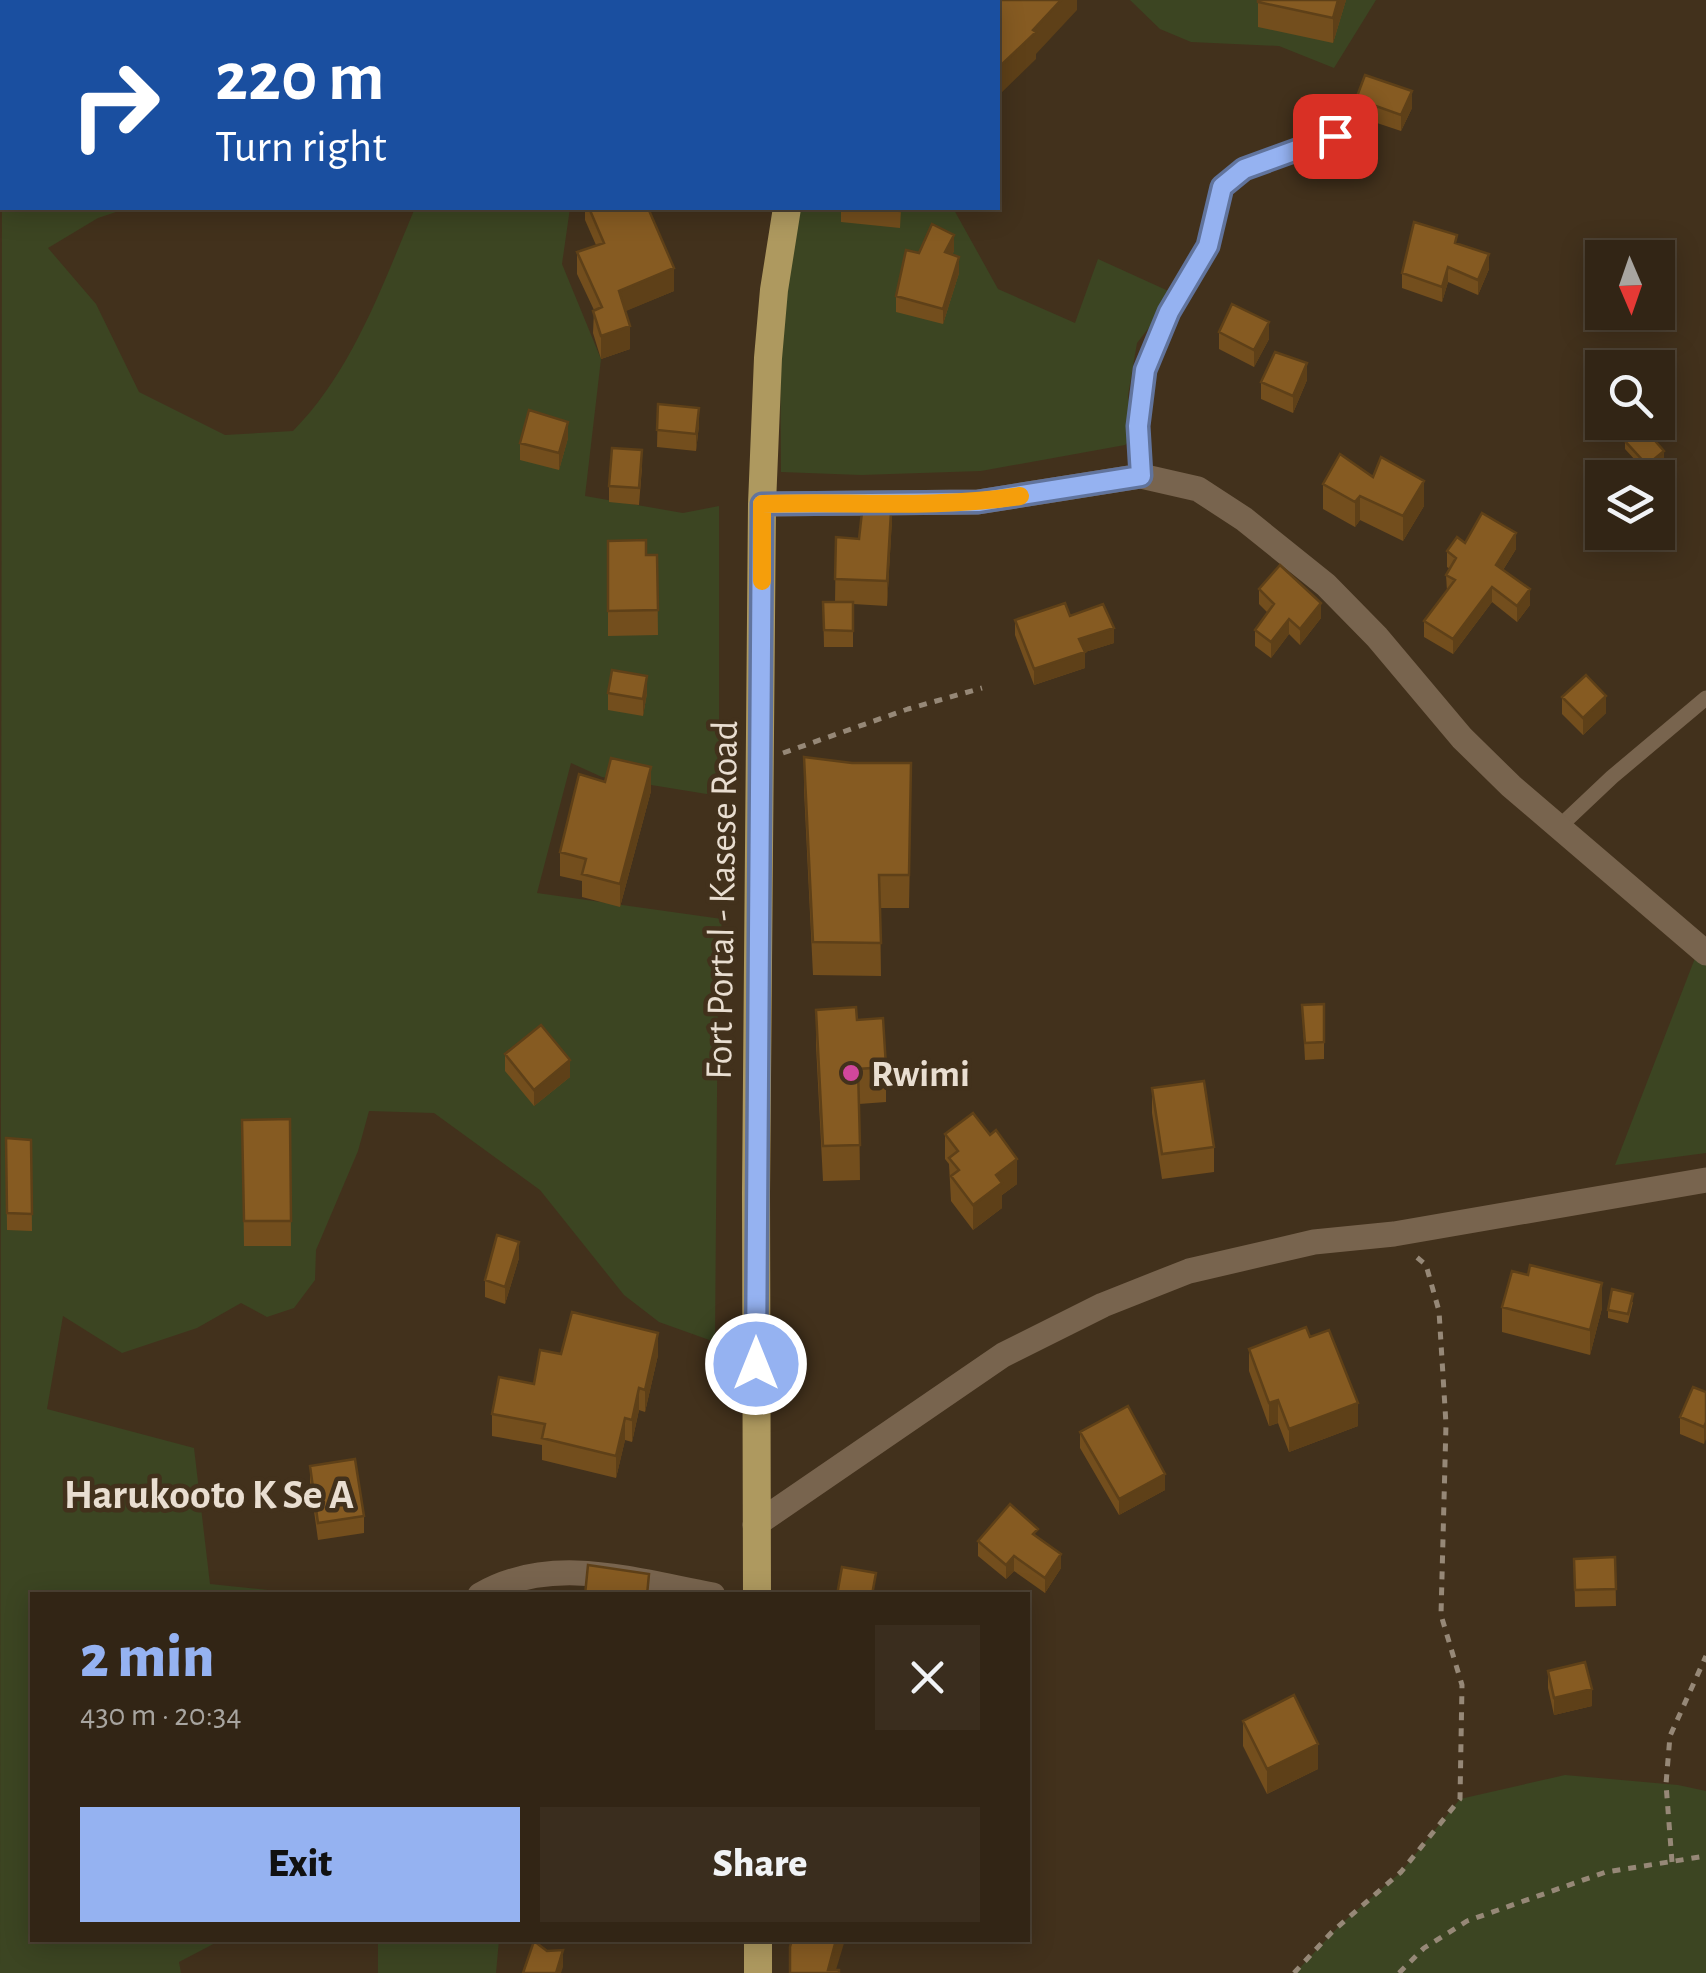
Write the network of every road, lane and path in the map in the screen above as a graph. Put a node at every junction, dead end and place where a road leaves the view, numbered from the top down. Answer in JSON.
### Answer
{"nodes":[{"id":1,"x":1335,"y":136,"type":"dead end"},
{"id":2,"x":787,"y":210,"type":"edge"},
{"id":3,"x":1141,"y":476,"type":"junction"},
{"id":4,"x":762,"y":504,"type":"junction"},
{"id":5,"x":982,"y":688,"type":"dead end"},
{"id":6,"x":1706,"y":698,"type":"edge"},
{"id":7,"x":762,"y":760,"type":"junction"},
{"id":8,"x":1558,"y":828,"type":"junction"},
{"id":9,"x":1706,"y":953,"type":"edge"},
{"id":10,"x":1706,"y":1180,"type":"edge"},
{"id":11,"x":1394,"y":1234,"type":"junction"},
{"id":12,"x":755,"y":1525,"type":"junction"},
{"id":13,"x":485,"y":1592,"type":"edge"},
{"id":14,"x":694,"y":1592,"type":"edge"},
{"id":15,"x":757,"y":1592,"type":"edge"},
{"id":16,"x":1706,"y":1656,"type":"edge"},
{"id":17,"x":1706,"y":1856,"type":"edge"},
{"id":18,"x":1672,"y":1862,"type":"junction"},
{"id":19,"x":758,"y":1942,"type":"edge"},
{"id":20,"x":758,"y":1973,"type":"edge"},
{"id":21,"x":1294,"y":1973,"type":"edge"},
{"id":22,"x":1399,"y":1973,"type":"edge"}],
"edges":[{"from":1,"to":3,"type":"lane"},
{"from":2,"to":4,"type":"highway","name":"Fort Portal - Kasese Road"},
{"from":3,"to":4,"type":"street"},
{"from":3,"to":8,"type":"street"},
{"from":4,"to":7,"type":"highway","name":"Fort Portal - Kasese Road"},
{"from":5,"to":7,"type":"path"},
{"from":6,"to":8,"type":"lane"},
{"from":7,"to":12,"type":"highway","name":"Fort Portal - Kasese Road"},
{"from":8,"to":9,"type":"street"},
{"from":10,"to":11,"type":"street"},
{"from":11,"to":12,"type":"street"},
{"from":11,"to":21,"type":"path"},
{"from":12,"to":15,"type":"highway","name":"Fort Portal - Kasese Road"},
{"from":13,"to":14,"type":"street"},
{"from":16,"to":18,"type":"path"},
{"from":17,"to":18,"type":"path"},
{"from":18,"to":22,"type":"path"},
{"from":19,"to":20,"type":"highway"}]}
